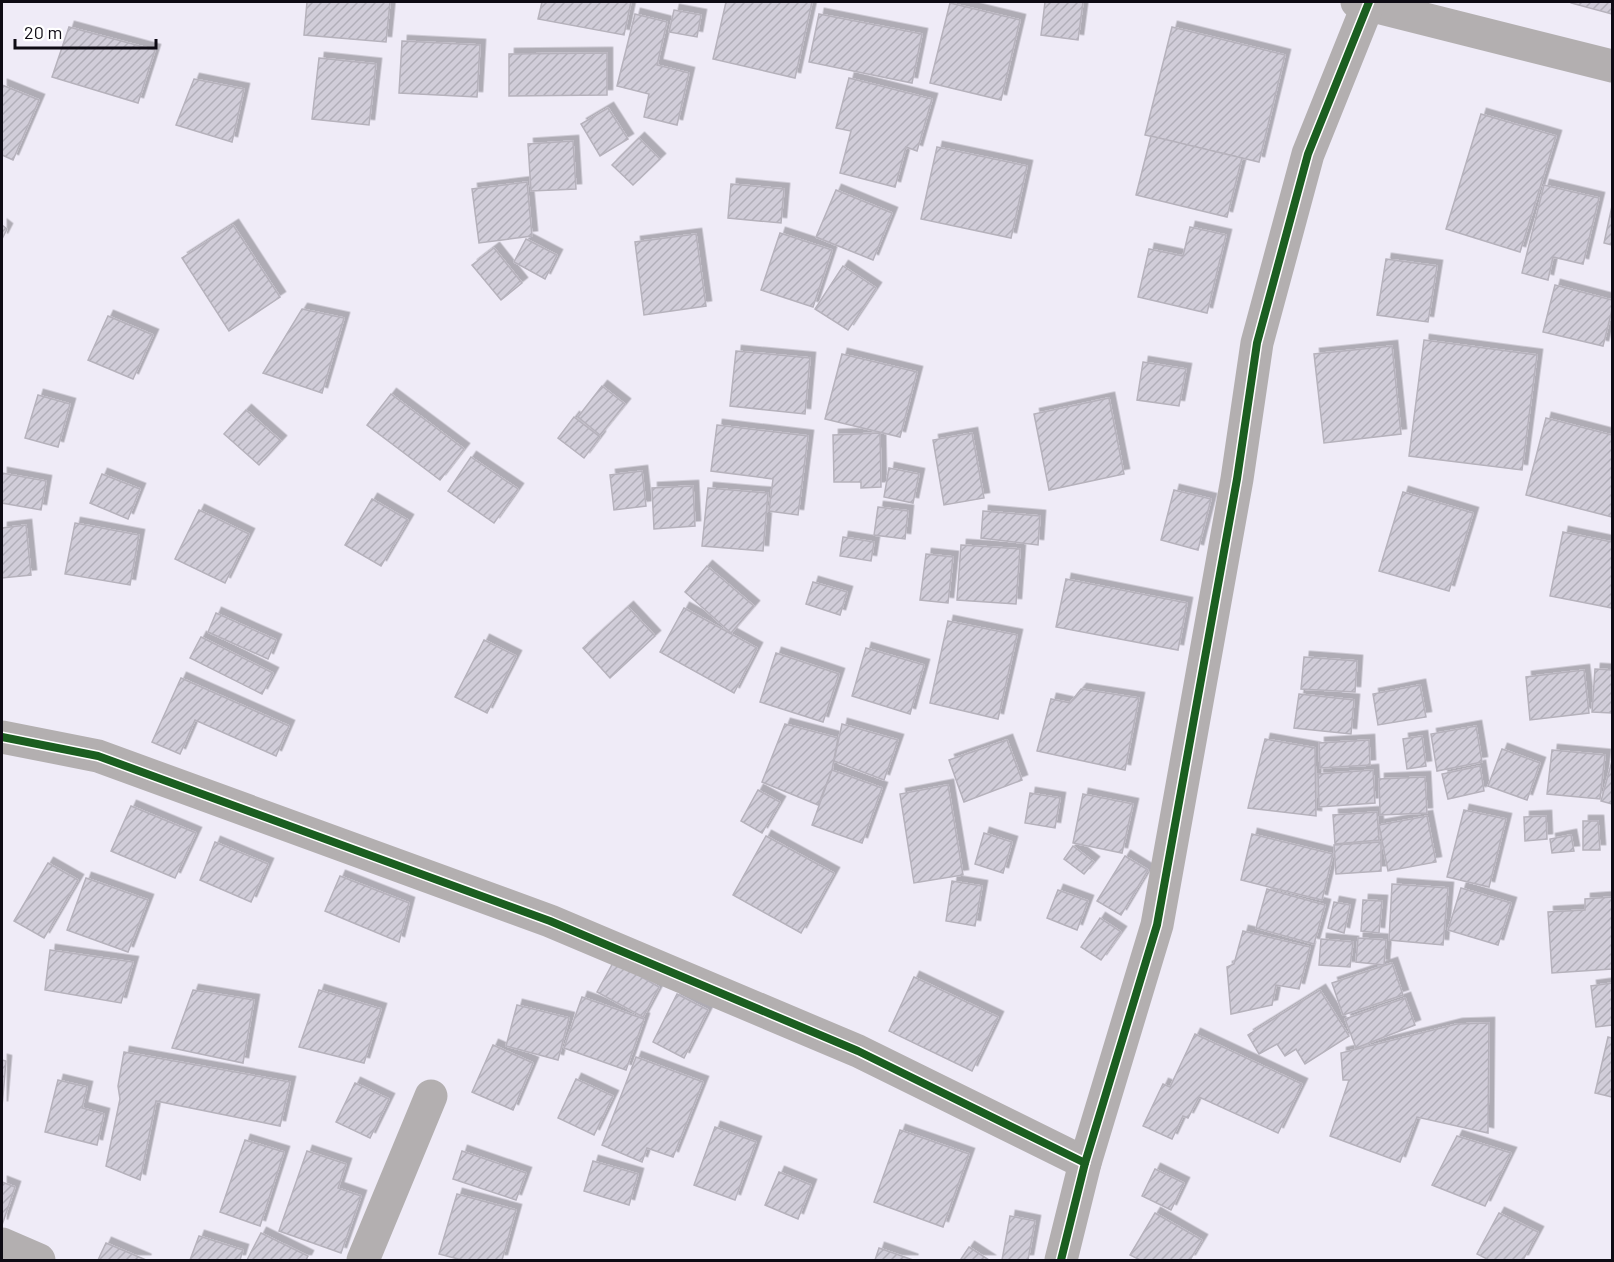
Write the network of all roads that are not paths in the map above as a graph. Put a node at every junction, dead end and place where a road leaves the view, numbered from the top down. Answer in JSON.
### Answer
{"nodes":[{"id":1,"x":1365,"y":2,"type":"edge"},
{"id":2,"x":1612,"y":66,"type":"edge"},
{"id":3,"x":2,"y":737,"type":"edge"},
{"id":4,"x":431,"y":1096,"type":"dead end"},
{"id":5,"x":1085,"y":1163,"type":"junction"},
{"id":6,"x":2,"y":1244,"type":"edge"},
{"id":7,"x":39,"y":1260,"type":"edge"},
{"id":8,"x":363,"y":1260,"type":"edge"},
{"id":9,"x":1061,"y":1260,"type":"edge"}],
"edges":[{"from":1,"to":2,"type":"street"},
{"from":1,"to":5,"type":"street"},
{"from":3,"to":5,"type":"street"},
{"from":4,"to":8,"type":"street"},
{"from":5,"to":9,"type":"street"},
{"from":6,"to":7,"type":"street"}]}
